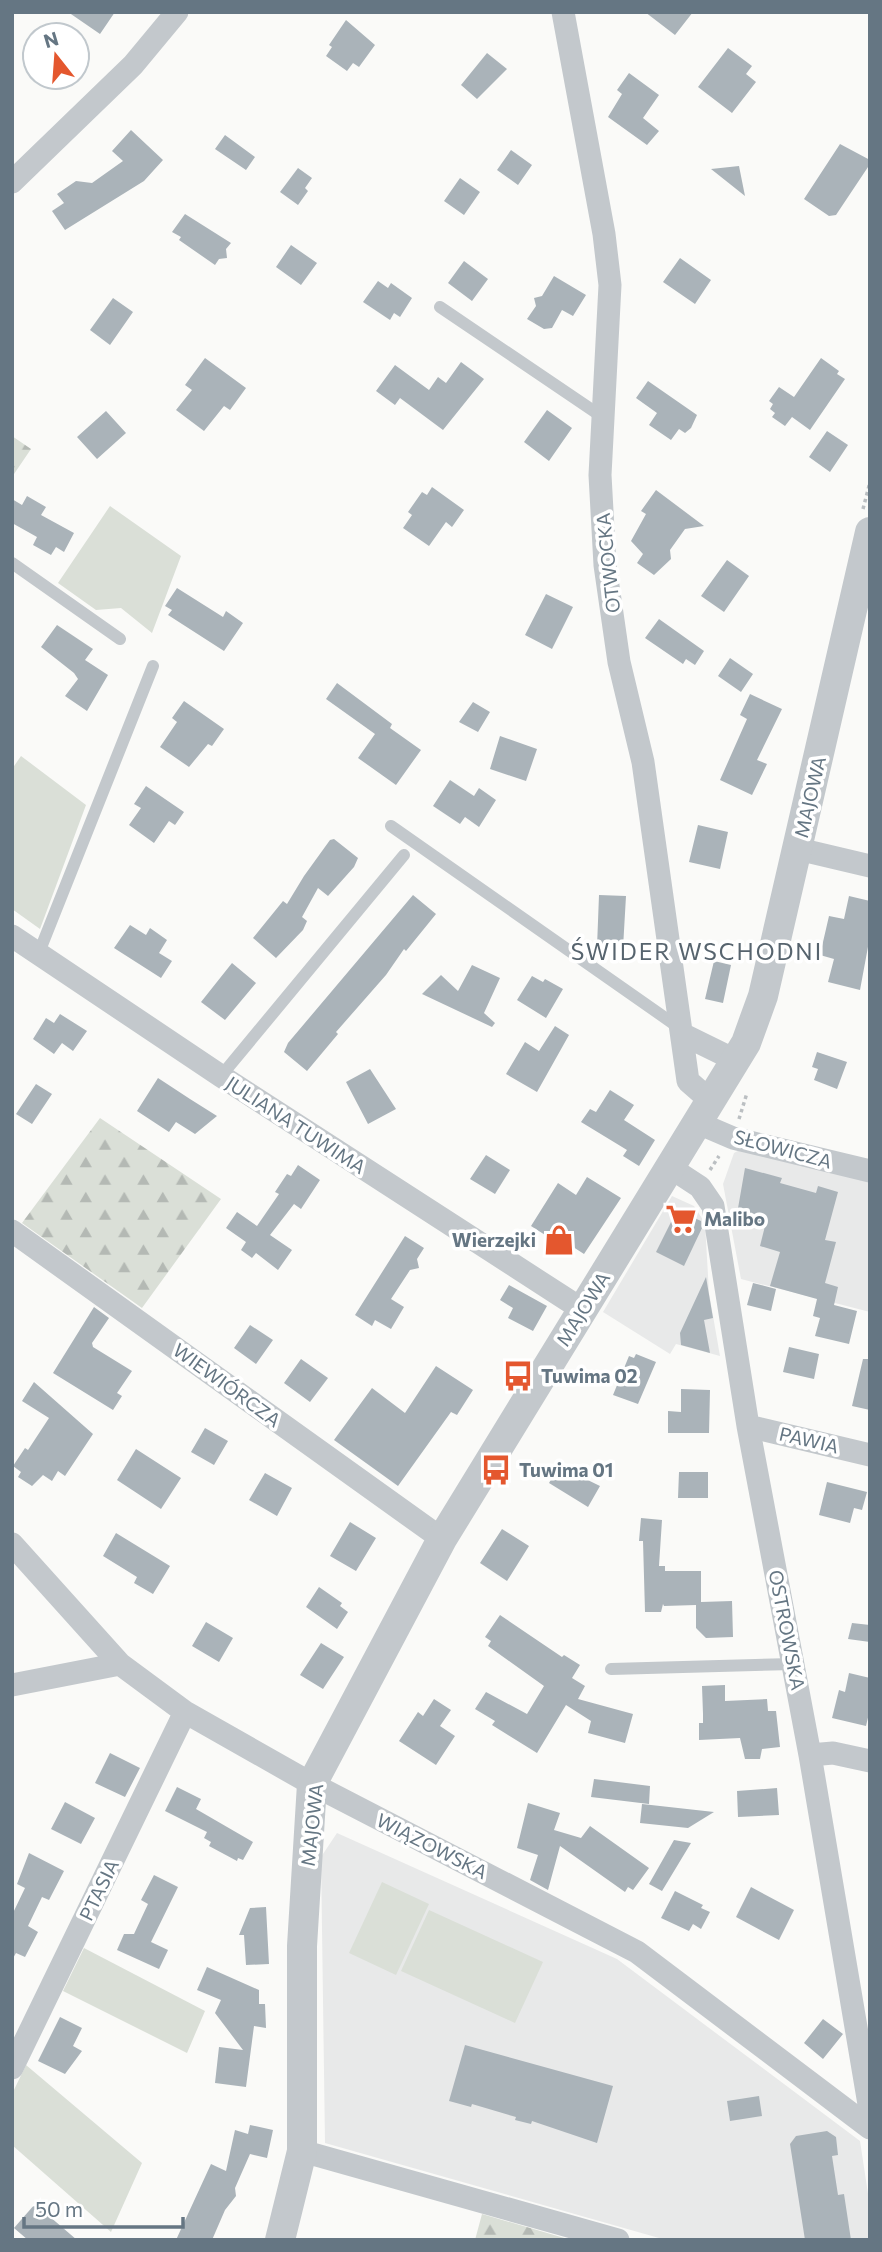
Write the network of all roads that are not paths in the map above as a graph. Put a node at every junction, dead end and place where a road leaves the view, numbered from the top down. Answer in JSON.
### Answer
{"nodes":[{"id":1,"x":177,"y":12,"type":"edge"},
{"id":2,"x":563,"y":12,"type":"edge"},
{"id":3,"x":12,"y":182,"type":"edge"},
{"id":4,"x":440,"y":307,"type":"dead end"},
{"id":5,"x":604,"y":418,"type":"junction"},
{"id":6,"x":870,"y":533,"type":"edge"},
{"id":7,"x":12,"y":563,"type":"edge"},
{"id":8,"x":120,"y":639,"type":"dead end"},
{"id":9,"x":153,"y":666,"type":"dead end"},
{"id":10,"x":391,"y":826,"type":"dead end"},
{"id":11,"x":798,"y":849,"type":"junction"},
{"id":12,"x":404,"y":855,"type":"dead end"},
{"id":13,"x":870,"y":866,"type":"edge"},
{"id":14,"x":22,"y":948,"type":"edge"},
{"id":15,"x":681,"y":1032,"type":"junction"},
{"id":16,"x":737,"y":1061,"type":"junction"},
{"id":17,"x":221,"y":1076,"type":"junction"},
{"id":18,"x":705,"y":1112,"type":"junction"},
{"id":19,"x":671,"y":1168,"type":"junction"},
{"id":20,"x":870,"y":1171,"type":"edge"},
{"id":21,"x":12,"y":1231,"type":"edge"},
{"id":22,"x":583,"y":1310,"type":"junction"},
{"id":23,"x":748,"y":1426,"type":"junction"},
{"id":24,"x":870,"y":1455,"type":"edge"},
{"id":25,"x":442,"y":1539,"type":"junction"},
{"id":26,"x":12,"y":1544,"type":"edge"},
{"id":27,"x":120,"y":1664,"type":"junction"},
{"id":28,"x":793,"y":1664,"type":"junction"},
{"id":29,"x":611,"y":1669,"type":"dead end"},
{"id":30,"x":12,"y":1685,"type":"edge"},
{"id":31,"x":186,"y":1712,"type":"junction"},
{"id":32,"x":810,"y":1755,"type":"junction"},
{"id":33,"x":870,"y":1762,"type":"edge"},
{"id":34,"x":312,"y":1784,"type":"junction"},
{"id":35,"x":12,"y":2068,"type":"edge"},
{"id":36,"x":870,"y":2110,"type":"edge"},
{"id":37,"x":870,"y":2128,"type":"edge"},
{"id":38,"x":302,"y":2151,"type":"junction"},
{"id":39,"x":280,"y":2240,"type":"edge"},
{"id":40,"x":618,"y":2240,"type":"edge"}],
"edges":[{"from":1,"to":3,"type":"street"},
{"from":2,"to":5,"type":"street","name":"OTWOCKA"},
{"from":4,"to":5,"type":"lane"},
{"from":5,"to":15,"type":"street","name":"OTWOCKA"},
{"from":6,"to":11,"type":"street","name":"MAJOWA"},
{"from":7,"to":8,"type":"lane"},
{"from":9,"to":14,"type":"lane"},
{"from":10,"to":15,"type":"lane"},
{"from":11,"to":13,"type":"street"},
{"from":11,"to":16,"type":"street","name":"MAJOWA"},
{"from":12,"to":17,"type":"lane"},
{"from":14,"to":17,"type":"street","name":"JULIANA TUWIMA"},
{"from":15,"to":16,"type":"street"},
{"from":15,"to":18,"type":"street","name":"OTWOCKA"},
{"from":16,"to":18,"type":"street","name":"MAJOWA"},
{"from":17,"to":22,"type":"street","name":"JULIANA TUWIMA"},
{"from":18,"to":19,"type":"street","name":"MAJOWA"},
{"from":18,"to":20,"type":"street","name":"SŁOWICZA"},
{"from":19,"to":22,"type":"street","name":"MAJOWA"},
{"from":19,"to":23,"type":"street","name":"OSTROWSKA"},
{"from":21,"to":25,"type":"street","name":"WIEWIÓRCZA"},
{"from":22,"to":25,"type":"street","name":"MAJOWA"},
{"from":23,"to":24,"type":"street","name":"PAWIA"},
{"from":23,"to":28,"type":"street","name":"OSTROWSKA"},
{"from":25,"to":34,"type":"street","name":"MAJOWA"},
{"from":26,"to":27,"type":"street","name":"WIĄZOWSKA"},
{"from":27,"to":30,"type":"street"},
{"from":27,"to":31,"type":"street","name":"WIĄZOWSKA"},
{"from":28,"to":29,"type":"lane"},
{"from":28,"to":32,"type":"street","name":"OSTROWSKA"},
{"from":31,"to":34,"type":"street","name":"WIĄZOWSKA"},
{"from":31,"to":35,"type":"street","name":"PTASIA"},
{"from":32,"to":33,"type":"street"},
{"from":32,"to":36,"type":"street","name":"OSTROWSKA"},
{"from":34,"to":37,"type":"street","name":"WIĄZOWSKA"},
{"from":34,"to":38,"type":"street","name":"MAJOWA"},
{"from":38,"to":39,"type":"street","name":"MAJOWA"},
{"from":38,"to":40,"type":"street"}]}
